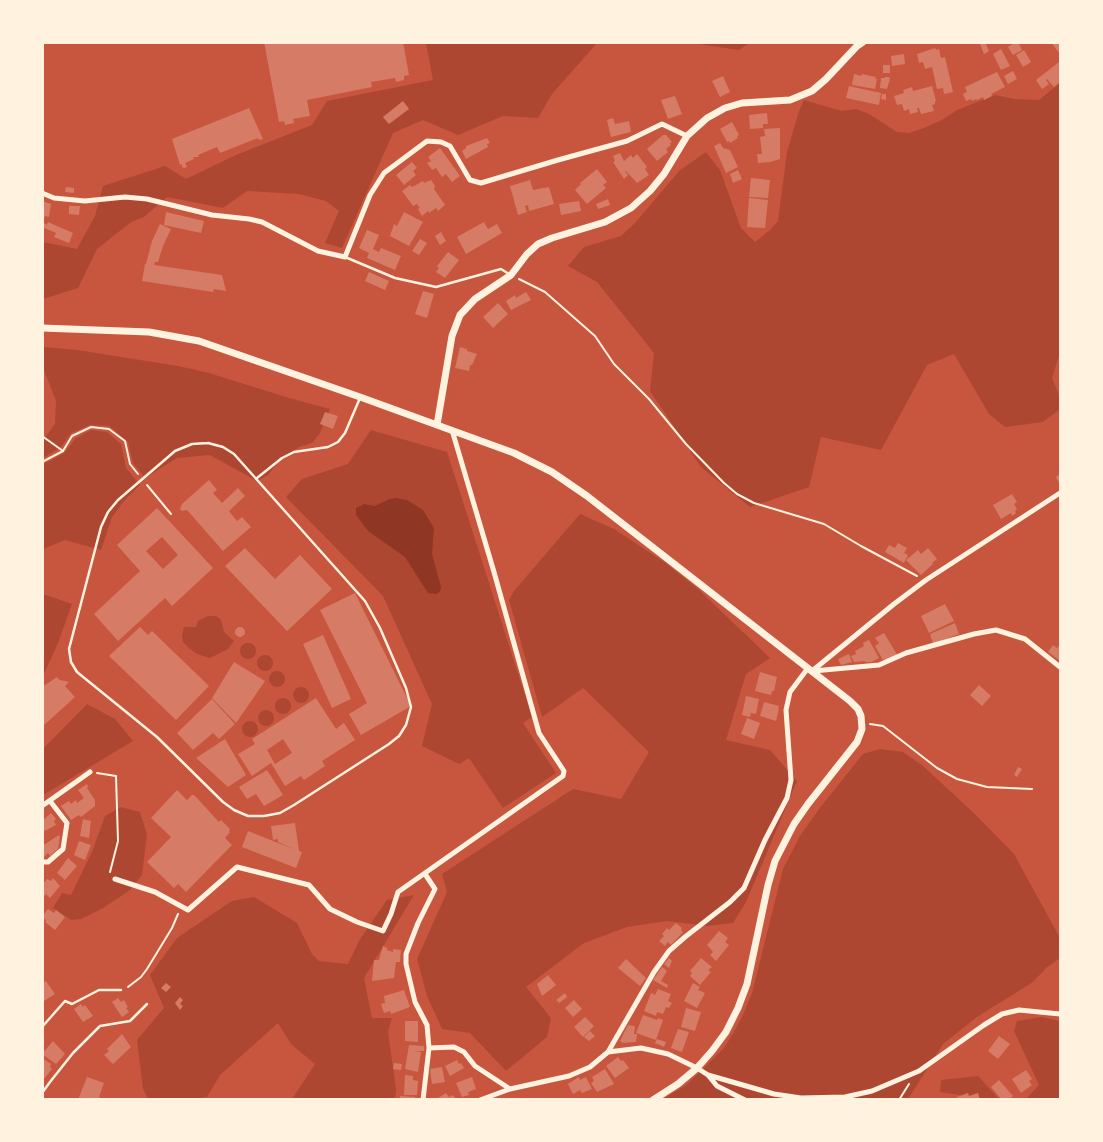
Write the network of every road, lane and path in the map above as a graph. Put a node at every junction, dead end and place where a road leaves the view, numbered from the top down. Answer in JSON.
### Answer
{"nodes":[{"id":1,"x":862,"y":42,"type":"edge"},
{"id":2,"x":687,"y":136,"type":"junction"},
{"id":3,"x":42,"y":193,"type":"edge"},
{"id":4,"x":345,"y":257,"type":"junction"},
{"id":5,"x":511,"y":276,"type":"junction"},
{"id":6,"x":42,"y":328,"type":"edge"},
{"id":7,"x":360,"y":397,"type":"junction"},
{"id":8,"x":436,"y":425,"type":"junction"},
{"id":9,"x":452,"y":430,"type":"junction"},
{"id":10,"x":42,"y":436,"type":"edge"},
{"id":11,"x":63,"y":451,"type":"junction"},
{"id":12,"x":42,"y":462,"type":"edge"},
{"id":13,"x":141,"y":477,"type":"dead end"},
{"id":14,"x":257,"y":478,"type":"junction"},
{"id":15,"x":147,"y":485,"type":"dead end"},
{"id":16,"x":1060,"y":493,"type":"edge"},
{"id":17,"x":171,"y":514,"type":"dead end"},
{"id":18,"x":926,"y":580,"type":"junction"},
{"id":19,"x":1060,"y":666,"type":"edge"},
{"id":20,"x":810,"y":670,"type":"junction"},
{"id":21,"x":861,"y":722,"type":"junction"},
{"id":22,"x":90,"y":772,"type":"joint"},
{"id":23,"x":1032,"y":789,"type":"dead end"},
{"id":24,"x":50,"y":801,"type":"junction"},
{"id":25,"x":42,"y":806,"type":"edge"},
{"id":26,"x":42,"y":862,"type":"edge"},
{"id":27,"x":425,"y":874,"type":"junction"},
{"id":28,"x":115,"y":879,"type":"joint"},
{"id":29,"x":181,"y":907,"type":"junction"},
{"id":30,"x":121,"y":990,"type":"joint"},
{"id":31,"x":147,"y":1004,"type":"dead end"},
{"id":32,"x":1060,"y":1014,"type":"edge"},
{"id":33,"x":42,"y":1028,"type":"edge"},
{"id":34,"x":429,"y":1048,"type":"junction"},
{"id":35,"x":608,"y":1052,"type":"junction"},
{"id":36,"x":698,"y":1068,"type":"junction"},
{"id":37,"x":708,"y":1075,"type":"junction"},
{"id":38,"x":510,"y":1089,"type":"junction"},
{"id":39,"x":42,"y":1093,"type":"edge"},
{"id":40,"x":423,"y":1100,"type":"edge"},
{"id":41,"x":480,"y":1100,"type":"edge"},
{"id":42,"x":653,"y":1100,"type":"edge"},
{"id":43,"x":745,"y":1100,"type":"edge"}],
"edges":[{"from":1,"to":2,"type":"street"},
{"from":2,"to":4,"type":"street"},
{"from":2,"to":5,"type":"street"},
{"from":3,"to":4,"type":"street"},
{"from":4,"to":5,"type":"lane"},
{"from":5,"to":8,"type":"street"},
{"from":5,"to":18,"type":"path"},
{"from":6,"to":7,"type":"street"},
{"from":7,"to":8,"type":"street"},
{"from":7,"to":14,"type":"lane"},
{"from":8,"to":9,"type":"street"},
{"from":9,"to":20,"type":"street"},
{"from":9,"to":27,"type":"street"},
{"from":10,"to":11,"type":"path"},
{"from":11,"to":12,"type":"path"},
{"from":11,"to":13,"type":"path"},
{"from":14,"to":14,"type":"lane"},
{"from":15,"to":17,"type":"path"},
{"from":16,"to":18,"type":"street"},
{"from":18,"to":20,"type":"street"},
{"from":19,"to":20,"type":"street"},
{"from":20,"to":21,"type":"street"},
{"from":20,"to":35,"type":"street"},
{"from":21,"to":23,"type":"path"},
{"from":21,"to":36,"type":"street"},
{"from":22,"to":24,"type":"street"},
{"from":22,"to":28,"type":"path"},
{"from":24,"to":25,"type":"street"},
{"from":24,"to":26,"type":"street"},
{"from":27,"to":29,"type":"street"},
{"from":27,"to":34,"type":"street"},
{"from":28,"to":29,"type":"street"},
{"from":29,"to":30,"type":"path"},
{"from":30,"to":33,"type":"lane"},
{"from":31,"to":39,"type":"lane"},
{"from":32,"to":37,"type":"street"},
{"from":34,"to":38,"type":"street"},
{"from":34,"to":40,"type":"street"},
{"from":35,"to":36,"type":"street"},
{"from":35,"to":38,"type":"street"},
{"from":36,"to":37,"type":"street"},
{"from":36,"to":42,"type":"street"},
{"from":37,"to":43,"type":"street"},
{"from":38,"to":41,"type":"street"}]}
